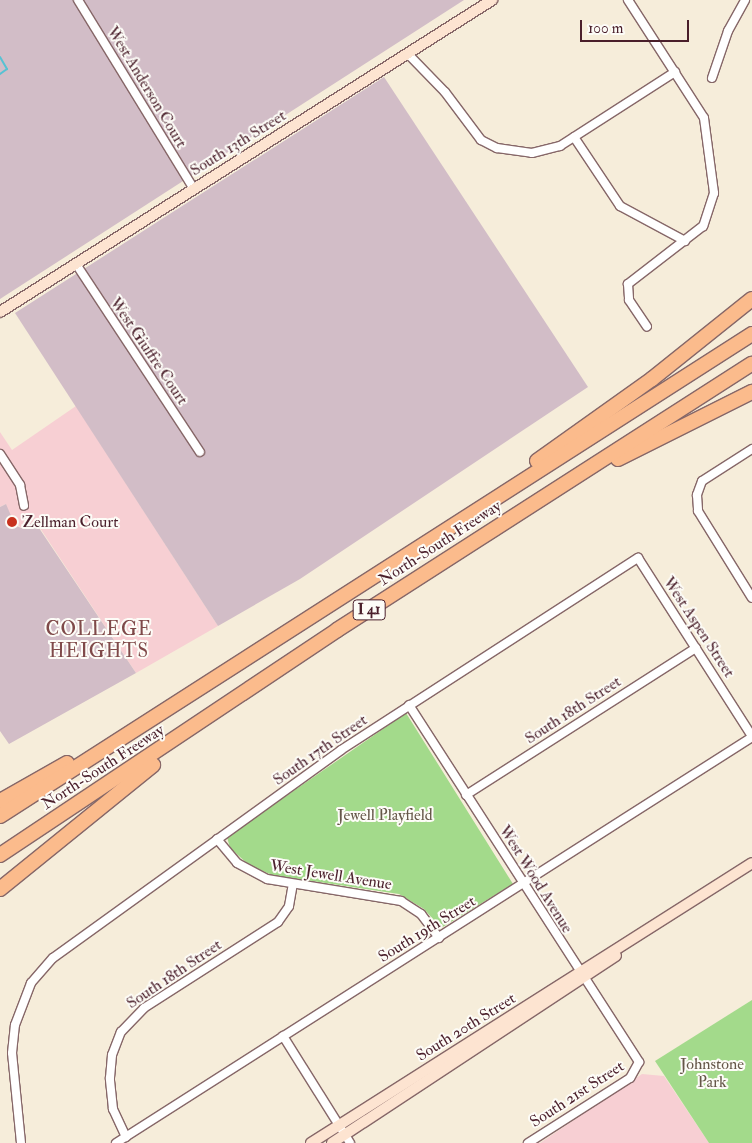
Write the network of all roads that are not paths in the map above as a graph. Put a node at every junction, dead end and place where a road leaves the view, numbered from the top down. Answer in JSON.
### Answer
{"nodes":[{"id":1,"x":78,"y":0,"type":"edge"},
{"id":2,"x":492,"y":0,"type":"edge"},
{"id":3,"x":628,"y":0,"type":"edge"},
{"id":4,"x":745,"y":0,"type":"edge"},
{"id":5,"x":408,"y":54,"type":"junction"},
{"id":6,"x":675,"y":72,"type":"junction"},
{"id":7,"x":712,"y":78,"type":"dead end"},
{"id":8,"x":574,"y":137,"type":"junction"},
{"id":9,"x":194,"y":189,"type":"junction"},
{"id":10,"x":686,"y":241,"type":"junction"},
{"id":11,"x":76,"y":264,"type":"junction"},
{"id":12,"x":752,"y":299,"type":"edge"},
{"id":13,"x":0,"y":312,"type":"edge"},
{"id":14,"x":647,"y":328,"type":"dead end"},
{"id":15,"x":752,"y":334,"type":"edge"},
{"id":16,"x":752,"y":364,"type":"edge"},
{"id":17,"x":752,"y":392,"type":"edge"},
{"id":18,"x":752,"y":449,"type":"edge"},
{"id":19,"x":200,"y":452,"type":"dead end"},
{"id":20,"x":0,"y":454,"type":"edge"},
{"id":21,"x":531,"y":505,"type":"junction"},
{"id":22,"x":24,"y":506,"type":"dead end"},
{"id":23,"x":451,"y":526,"type":"junction"},
{"id":24,"x":638,"y":558,"type":"joint"},
{"id":25,"x":752,"y":598,"type":"edge"},
{"id":26,"x":696,"y":648,"type":"junction"},
{"id":27,"x":409,"y":706,"type":"junction"},
{"id":28,"x":210,"y":718,"type":"junction"},
{"id":29,"x":138,"y":725,"type":"junction"},
{"id":30,"x":752,"y":737,"type":"edge"},
{"id":31,"x":466,"y":795,"type":"junction"},
{"id":32,"x":0,"y":801,"type":"edge"},
{"id":33,"x":0,"y":816,"type":"edge"},
{"id":34,"x":217,"y":839,"type":"junction"},
{"id":35,"x":0,"y":855,"type":"edge"},
{"id":36,"x":752,"y":863,"type":"edge"},
{"id":37,"x":293,"y":884,"type":"junction"},
{"id":38,"x":523,"y":885,"type":"junction"},
{"id":39,"x":0,"y":888,"type":"edge"},
{"id":40,"x":439,"y":938,"type":"junction"},
{"id":41,"x":582,"y":977,"type":"junction"},
{"id":42,"x":283,"y":1036,"type":"junction"},
{"id":43,"x":640,"y":1067,"type":"joint"},
{"id":44,"x":345,"y":1134,"type":"edge"},
{"id":45,"x":126,"y":1136,"type":"junction"},
{"id":46,"x":21,"y":1143,"type":"edge"},
{"id":47,"x":116,"y":1143,"type":"edge"},
{"id":48,"x":311,"y":1143,"type":"edge"},
{"id":49,"x":332,"y":1143,"type":"edge"},
{"id":50,"x":528,"y":1143,"type":"edge"}],
"edges":[{"from":1,"to":9,"type":"street","name":"West Anderson Court"},
{"from":2,"to":5,"type":"street","name":"South 13th Street"},
{"from":3,"to":6,"type":"street"},
{"from":4,"to":7,"type":"street"},
{"from":5,"to":8,"type":"street"},
{"from":5,"to":9,"type":"street","name":"South 13th Street"},
{"from":6,"to":8,"type":"street"},
{"from":6,"to":10,"type":"street"},
{"from":8,"to":10,"type":"street"},
{"from":9,"to":11,"type":"street","name":"South 13th Street"},
{"from":10,"to":14,"type":"street"},
{"from":11,"to":13,"type":"street","name":"South 13th Street"},
{"from":11,"to":19,"type":"street","name":"West Giuffre Court"},
{"from":12,"to":23,"type":"highway"},
{"from":15,"to":23,"type":"highway","name":"North-South Freeway","number":"I 41"},
{"from":16,"to":21,"type":"highway","name":"North-South Freeway","number":"I 41"},
{"from":17,"to":21,"type":"highway"},
{"from":18,"to":25,"type":"street"},
{"from":20,"to":22,"type":"street"},
{"from":21,"to":28,"type":"highway","name":"North-South Freeway","number":"I 41"},
{"from":23,"to":29,"type":"highway","name":"North-South Freeway","number":"I 41"},
{"from":24,"to":26,"type":"street","name":"West Aspen Street"},
{"from":24,"to":27,"type":"street","name":"South 17th Street"},
{"from":26,"to":30,"type":"street","name":"West Aspen Street"},
{"from":26,"to":31,"type":"street","name":"South 18th Street"},
{"from":27,"to":31,"type":"street","name":"West Wood Avenue"},
{"from":27,"to":34,"type":"street","name":"South 17th Street"},
{"from":28,"to":35,"type":"highway","name":"North-South Freeway","number":"I 41"},
{"from":28,"to":39,"type":"highway"},
{"from":29,"to":32,"type":"highway"},
{"from":29,"to":33,"type":"highway","name":"North-South Freeway","number":"I 41"},
{"from":30,"to":38,"type":"street","name":"South 19th Street"},
{"from":31,"to":38,"type":"street","name":"West Wood Avenue"},
{"from":34,"to":37,"type":"street","name":"West Jewell Avenue"},
{"from":34,"to":46,"type":"street","name":"South 17th Street"},
{"from":36,"to":41,"type":"street","name":"South 20th Street"},
{"from":37,"to":40,"type":"street","name":"West Jewell Avenue"},
{"from":37,"to":45,"type":"street","name":"South 18th Street"},
{"from":38,"to":40,"type":"street","name":"South 19th Street"},
{"from":38,"to":41,"type":"street","name":"West Wood Avenue"},
{"from":40,"to":42,"type":"street","name":"South 19th Street"},
{"from":41,"to":43,"type":"street","name":"West Wood Avenue"},
{"from":41,"to":44,"type":"street","name":"South 20th Street"},
{"from":42,"to":44,"type":"street"},
{"from":42,"to":45,"type":"street","name":"South 19th Street"},
{"from":43,"to":50,"type":"street","name":"South 21st Street"},
{"from":44,"to":48,"type":"street","name":"South 20th Street"},
{"from":44,"to":49,"type":"street","name":"South 20th Street"},
{"from":45,"to":47,"type":"street","name":"South 19th Street"}]}
